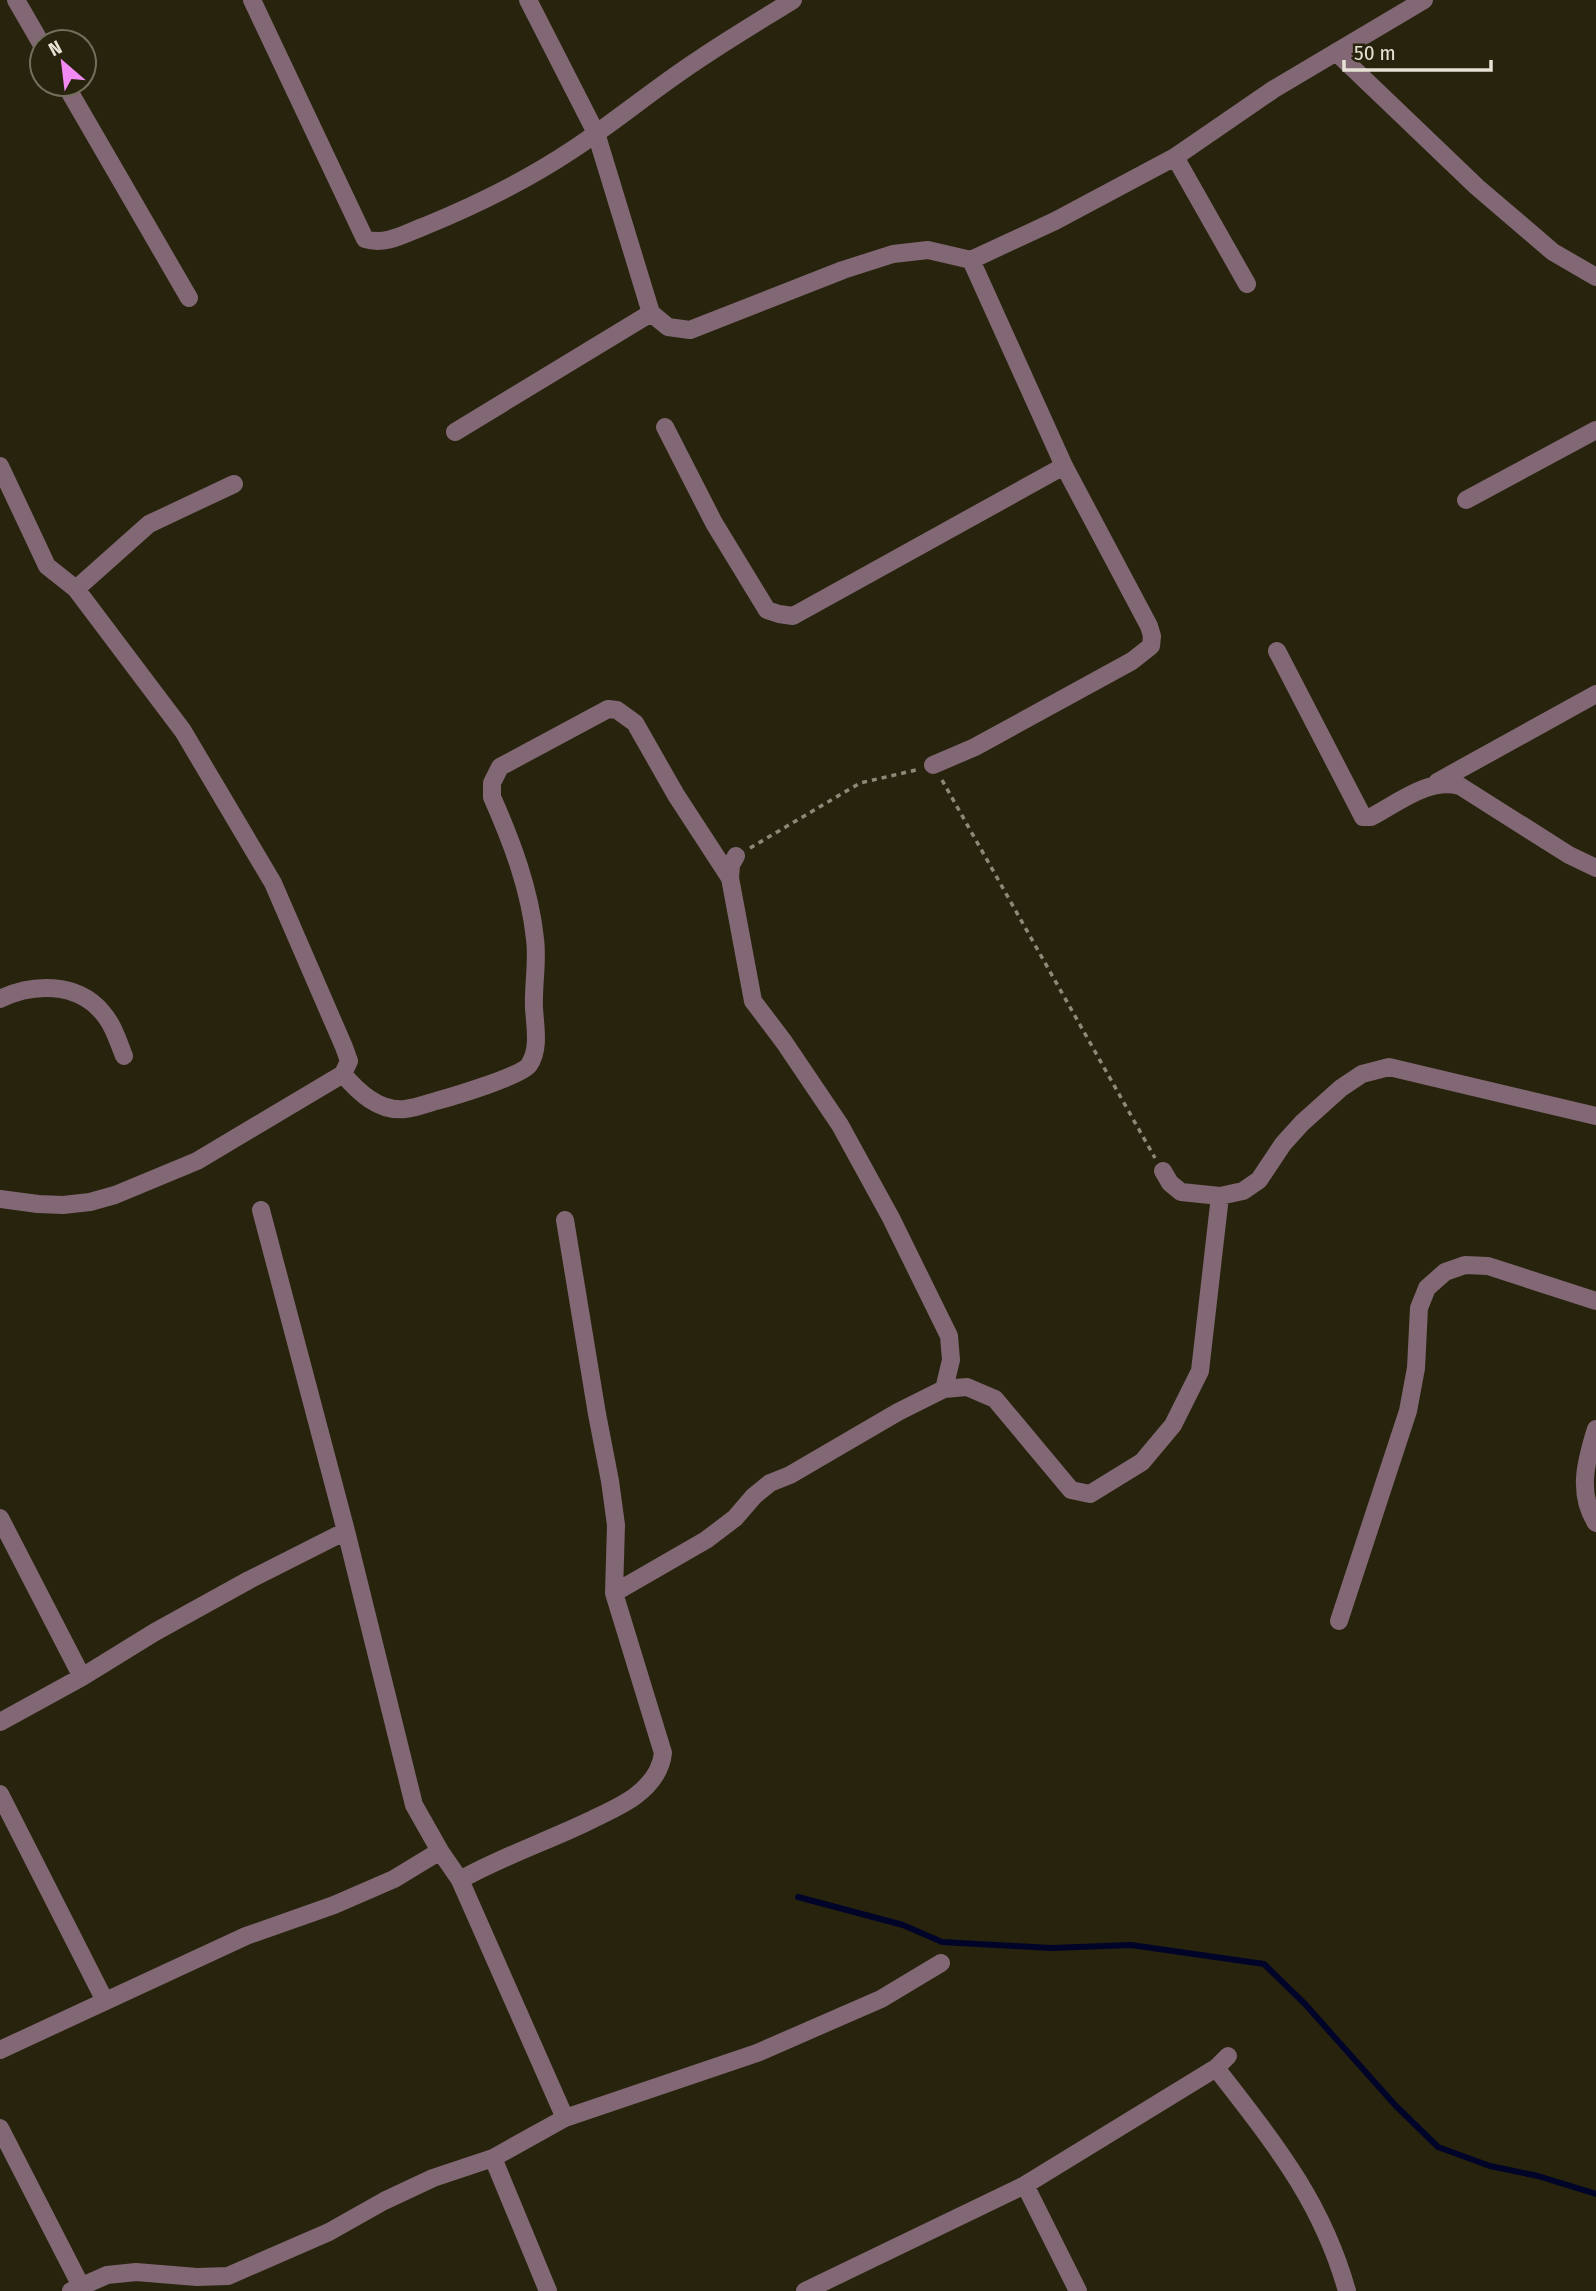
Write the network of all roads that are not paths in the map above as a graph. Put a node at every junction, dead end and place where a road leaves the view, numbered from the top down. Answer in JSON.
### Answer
{"nodes":[{"id":1,"x":16,"y":0,"type":"edge"},
{"id":2,"x":252,"y":0,"type":"edge"},
{"id":3,"x":528,"y":0,"type":"edge"},
{"id":4,"x":793,"y":0,"type":"edge"},
{"id":5,"x":1424,"y":0,"type":"edge"},
{"id":6,"x":32,"y":28,"type":"edge"},
{"id":7,"x":1336,"y":52,"type":"junction"},
{"id":8,"x":73,"y":98,"type":"edge"},
{"id":9,"x":596,"y":133,"type":"junction"},
{"id":10,"x":1175,"y":157,"type":"junction"},
{"id":11,"x":971,"y":260,"type":"junction"},
{"id":12,"x":1596,"y":277,"type":"edge"},
{"id":13,"x":1247,"y":284,"type":"dead end"},
{"id":14,"x":189,"y":298,"type":"dead end"},
{"id":15,"x":651,"y":313,"type":"junction"},
{"id":16,"x":665,"y":427,"type":"dead end"},
{"id":17,"x":1596,"y":430,"type":"edge"},
{"id":18,"x":455,"y":432,"type":"dead end"},
{"id":19,"x":0,"y":466,"type":"edge"},
{"id":20,"x":1064,"y":466,"type":"junction"},
{"id":21,"x":234,"y":484,"type":"dead end"},
{"id":22,"x":1466,"y":500,"type":"dead end"},
{"id":23,"x":76,"y":589,"type":"junction"},
{"id":24,"x":1276,"y":651,"type":"dead end"},
{"id":25,"x":1596,"y":694,"type":"edge"},
{"id":26,"x":933,"y":765,"type":"road end"},
{"id":27,"x":1433,"y":784,"type":"junction"},
{"id":28,"x":736,"y":856,"type":"road end"},
{"id":29,"x":1596,"y":867,"type":"edge"},
{"id":30,"x":730,"y":878,"type":"junction"},
{"id":31,"x":0,"y":999,"type":"edge"},
{"id":32,"x":124,"y":1056,"type":"dead end"},
{"id":33,"x":343,"y":1074,"type":"junction"},
{"id":34,"x":1596,"y":1116,"type":"edge"},
{"id":35,"x":1163,"y":1171,"type":"road end"},
{"id":36,"x":1220,"y":1196,"type":"junction"},
{"id":37,"x":0,"y":1199,"type":"edge"},
{"id":38,"x":261,"y":1210,"type":"dead end"},
{"id":39,"x":565,"y":1220,"type":"dead end"},
{"id":40,"x":1596,"y":1301,"type":"edge"},
{"id":41,"x":944,"y":1389,"type":"junction"},
{"id":42,"x":1596,"y":1429,"type":"edge"},
{"id":43,"x":0,"y":1518,"type":"edge"},
{"id":44,"x":1596,"y":1523,"type":"edge"},
{"id":45,"x":346,"y":1531,"type":"junction"},
{"id":46,"x":614,"y":1593,"type":"junction"},
{"id":47,"x":1339,"y":1621,"type":"dead end"},
{"id":48,"x":82,"y":1677,"type":"junction"},
{"id":49,"x":0,"y":1722,"type":"edge"},
{"id":50,"x":0,"y":1794,"type":"edge"},
{"id":51,"x":440,"y":1851,"type":"junction"},
{"id":52,"x":460,"y":1880,"type":"junction"},
{"id":53,"x":941,"y":1963,"type":"dead end"},
{"id":54,"x":105,"y":2001,"type":"junction"},
{"id":55,"x":0,"y":2050,"type":"edge"},
{"id":56,"x":565,"y":2118,"type":"junction"},
{"id":57,"x":0,"y":2128,"type":"edge"},
{"id":58,"x":493,"y":2158,"type":"junction"},
{"id":59,"x":1025,"y":2185,"type":"junction"},
{"id":60,"x":76,"y":2288,"type":"edge"},
{"id":61,"x":812,"y":2290,"type":"edge"},
{"id":62,"x":548,"y":2291,"type":"edge"},
{"id":63,"x":1078,"y":2291,"type":"edge"},
{"id":64,"x":1347,"y":2291,"type":"edge"}],
"edges":[{"from":1,"to":6,"type":"street"},
{"from":2,"to":9,"type":"street"},
{"from":3,"to":9,"type":"street"},
{"from":4,"to":9,"type":"street"},
{"from":5,"to":7,"type":"street"},
{"from":7,"to":10,"type":"street"},
{"from":7,"to":12,"type":"street"},
{"from":8,"to":14,"type":"street"},
{"from":9,"to":15,"type":"street"},
{"from":10,"to":11,"type":"street"},
{"from":10,"to":13,"type":"street"},
{"from":11,"to":15,"type":"street"},
{"from":11,"to":20,"type":"street"},
{"from":15,"to":18,"type":"street"},
{"from":16,"to":20,"type":"street"},
{"from":17,"to":22,"type":"street"},
{"from":19,"to":23,"type":"street"},
{"from":20,"to":26,"type":"street"},
{"from":21,"to":23,"type":"street"},
{"from":23,"to":33,"type":"street"},
{"from":24,"to":27,"type":"street"},
{"from":25,"to":27,"type":"street"},
{"from":27,"to":29,"type":"street"},
{"from":28,"to":30,"type":"street"},
{"from":30,"to":33,"type":"street"},
{"from":30,"to":41,"type":"street"},
{"from":31,"to":32,"type":"street"},
{"from":33,"to":37,"type":"street"},
{"from":34,"to":36,"type":"street"},
{"from":35,"to":36,"type":"street"},
{"from":36,"to":41,"type":"street"},
{"from":38,"to":45,"type":"street"},
{"from":39,"to":46,"type":"street"},
{"from":40,"to":47,"type":"street"},
{"from":41,"to":46,"type":"street"},
{"from":42,"to":44,"type":"street"},
{"from":43,"to":48,"type":"street"},
{"from":45,"to":48,"type":"street"},
{"from":45,"to":51,"type":"street"},
{"from":46,"to":52,"type":"street"},
{"from":48,"to":49,"type":"street"},
{"from":50,"to":54,"type":"street"},
{"from":51,"to":52,"type":"street"},
{"from":51,"to":54,"type":"street"},
{"from":52,"to":56,"type":"street"},
{"from":53,"to":56,"type":"street"},
{"from":54,"to":55,"type":"street"},
{"from":56,"to":58,"type":"street"},
{"from":57,"to":60,"type":"street"},
{"from":58,"to":60,"type":"street"},
{"from":58,"to":62,"type":"street"},
{"from":59,"to":61,"type":"street"},
{"from":59,"to":63,"type":"street"},
{"from":59,"to":64,"type":"street"}]}
